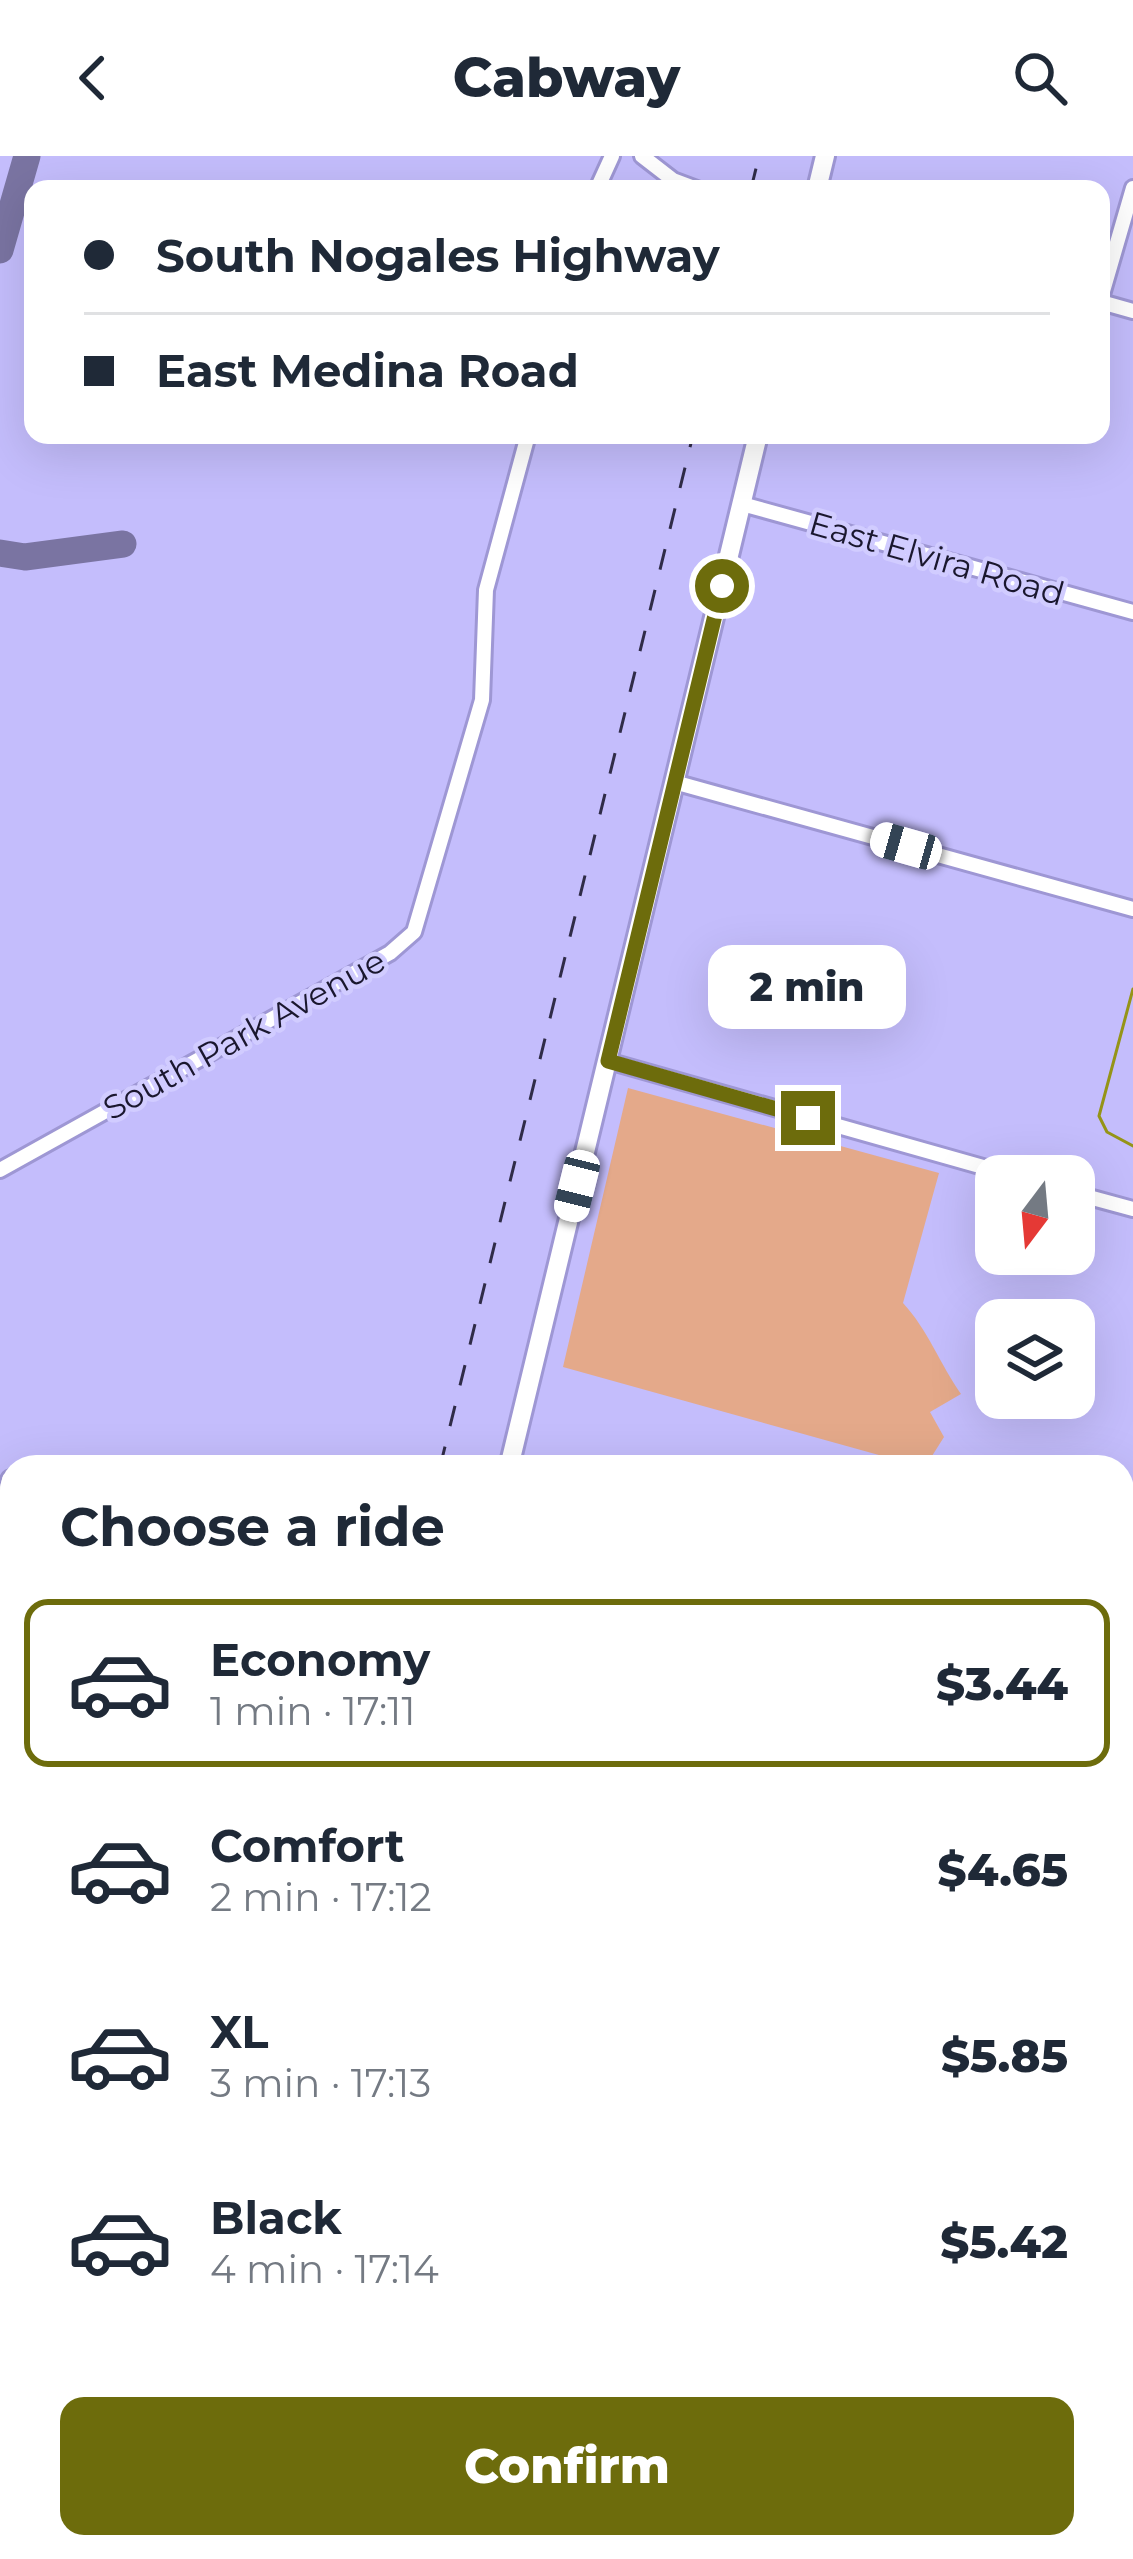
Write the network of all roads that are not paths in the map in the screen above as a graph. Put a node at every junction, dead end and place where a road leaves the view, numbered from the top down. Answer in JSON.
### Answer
{"nodes":[{"id":1,"x":641,"y":156,"type":"edge"},
{"id":2,"x":673,"y":180,"type":"edge"},
{"id":3,"x":1133,"y":188,"type":"edge"},
{"id":4,"x":1110,"y":268,"type":"edge"},
{"id":5,"x":526,"y":444,"type":"edge"},
{"id":6,"x":756,"y":444,"type":"edge"},
{"id":7,"x":742,"y":503,"type":"junction"},
{"id":8,"x":1133,"y":612,"type":"edge"},
{"id":9,"x":674,"y":782,"type":"junction"},
{"id":10,"x":1133,"y":909,"type":"edge"},
{"id":11,"x":608,"y":1061,"type":"junction"},
{"id":12,"x":975,"y":1165,"type":"edge"},
{"id":13,"x":0,"y":1170,"type":"edge"},
{"id":14,"x":1095,"y":1199,"type":"edge"},
{"id":15,"x":1133,"y":1210,"type":"edge"},
{"id":16,"x":512,"y":1455,"type":"edge"}],
"edges":[{"from":1,"to":2,"type":"street"},
{"from":3,"to":4,"type":"street"},
{"from":5,"to":13,"type":"street","name":"South Park Avenue"},
{"from":6,"to":7,"type":"main road"},
{"from":7,"to":8,"type":"street","name":"East Elvira Road"},
{"from":7,"to":9,"type":"main road"},
{"from":9,"to":10,"type":"street"},
{"from":9,"to":11,"type":"main road"},
{"from":11,"to":12,"type":"street"},
{"from":11,"to":16,"type":"main road"},
{"from":14,"to":15,"type":"street"}]}
